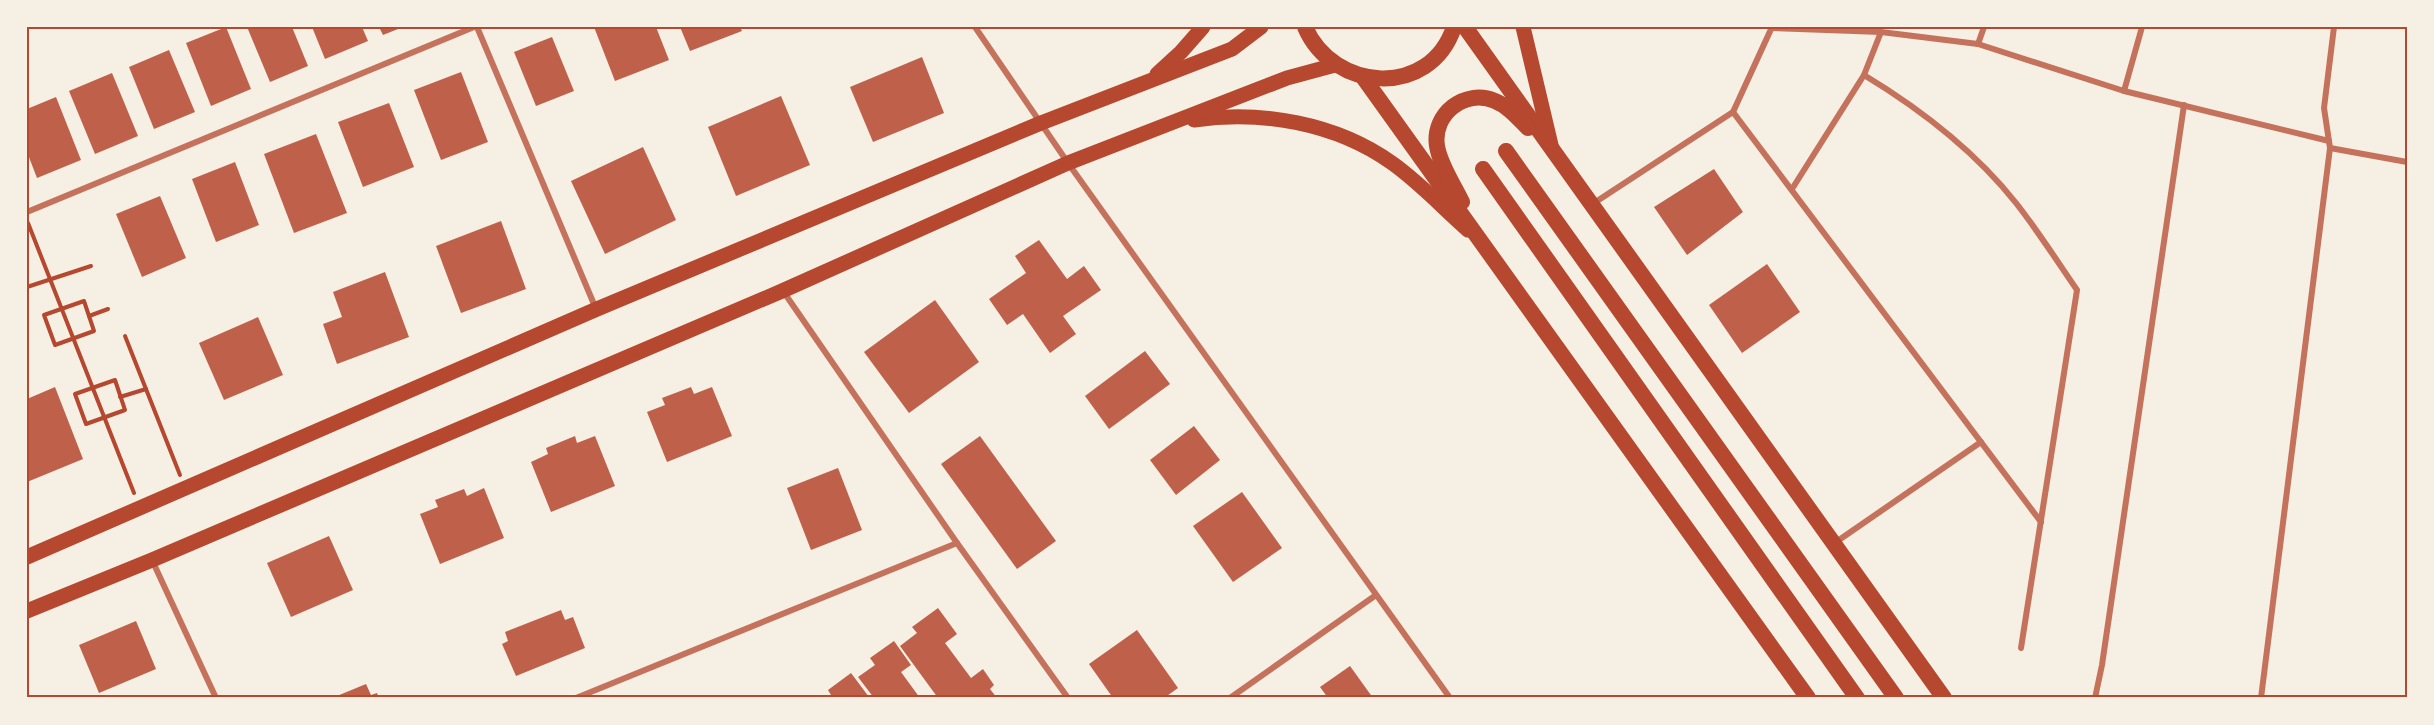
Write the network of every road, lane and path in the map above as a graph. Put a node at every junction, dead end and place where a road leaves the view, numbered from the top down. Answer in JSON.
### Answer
{"nodes":[{"id":1,"x":475,"y":27,"type":"edge"},
{"id":2,"x":975,"y":27,"type":"edge"},
{"id":3,"x":1203,"y":27,"type":"edge"},
{"id":4,"x":1261,"y":27,"type":"edge"},
{"id":5,"x":1305,"y":27,"type":"edge"},
{"id":6,"x":1454,"y":27,"type":"edge"},
{"id":7,"x":1465,"y":27,"type":"edge"},
{"id":8,"x":1522,"y":27,"type":"edge"},
{"id":9,"x":1772,"y":27,"type":"edge"},
{"id":10,"x":1984,"y":27,"type":"edge"},
{"id":11,"x":2142,"y":27,"type":"edge"},
{"id":12,"x":2334,"y":27,"type":"edge"},
{"id":13,"x":1881,"y":32,"type":"junction"},
{"id":14,"x":1978,"y":44,"type":"junction"},
{"id":15,"x":1335,"y":65,"type":"junction"},
{"id":16,"x":1864,"y":75,"type":"junction"},
{"id":17,"x":1363,"y":77,"type":"junction"},
{"id":18,"x":1149,"y":80,"type":"junction"},
{"id":19,"x":2124,"y":91,"type":"junction"},
{"id":20,"x":2184,"y":105,"type":"junction"},
{"id":21,"x":1733,"y":112,"type":"junction"},
{"id":22,"x":1041,"y":123,"type":"junction"},
{"id":23,"x":1173,"y":123,"type":"junction"},
{"id":24,"x":2329,"y":144,"type":"junction"},
{"id":25,"x":1506,"y":151,"type":"dead end"},
{"id":26,"x":1552,"y":151,"type":"junction"},
{"id":27,"x":2407,"y":162,"type":"edge"},
{"id":28,"x":1068,"y":164,"type":"junction"},
{"id":29,"x":1483,"y":169,"type":"dead end"},
{"id":30,"x":1792,"y":189,"type":"junction"},
{"id":31,"x":1591,"y":205,"type":"junction"},
{"id":32,"x":27,"y":212,"type":"edge"},
{"id":33,"x":27,"y":220,"type":"edge"},
{"id":34,"x":1483,"y":244,"type":"junction"},
{"id":35,"x":91,"y":266,"type":"dead end"},
{"id":36,"x":51,"y":279,"type":"junction"},
{"id":37,"x":27,"y":287,"type":"edge"},
{"id":38,"x":782,"y":291,"type":"junction"},
{"id":39,"x":63,"y":309,"type":"junction"},
{"id":40,"x":108,"y":309,"type":"dead end"},
{"id":41,"x":597,"y":309,"type":"junction"},
{"id":42,"x":89,"y":316,"type":"junction"},
{"id":43,"x":125,"y":336,"type":"dead end"},
{"id":44,"x":75,"y":338,"type":"junction"},
{"id":45,"x":94,"y":388,"type":"junction"},
{"id":46,"x":146,"y":389,"type":"junction"},
{"id":47,"x":120,"y":397,"type":"junction"},
{"id":48,"x":106,"y":417,"type":"junction"},
{"id":49,"x":1981,"y":442,"type":"junction"},
{"id":50,"x":186,"y":490,"type":"junction"},
{"id":51,"x":141,"y":510,"type":"junction"},
{"id":52,"x":2041,"y":522,"type":"junction"},
{"id":53,"x":957,"y":543,"type":"junction"},
{"id":54,"x":1833,"y":544,"type":"junction"},
{"id":55,"x":27,"y":558,"type":"edge"},
{"id":56,"x":152,"y":560,"type":"junction"},
{"id":57,"x":1376,"y":595,"type":"junction"},
{"id":58,"x":27,"y":611,"type":"edge"},
{"id":59,"x":2021,"y":648,"type":"dead end"},
{"id":60,"x":1928,"y":676,"type":"junction"},
{"id":61,"x":216,"y":698,"type":"edge"},
{"id":62,"x":576,"y":698,"type":"edge"},
{"id":63,"x":1068,"y":698,"type":"edge"},
{"id":64,"x":1230,"y":698,"type":"edge"},
{"id":65,"x":1450,"y":698,"type":"edge"},
{"id":66,"x":1808,"y":698,"type":"edge"},
{"id":67,"x":1857,"y":698,"type":"edge"},
{"id":68,"x":1896,"y":698,"type":"edge"},
{"id":69,"x":1938,"y":698,"type":"edge"},
{"id":70,"x":1944,"y":698,"type":"edge"},
{"id":71,"x":2095,"y":698,"type":"edge"},
{"id":72,"x":2261,"y":698,"type":"edge"}],
"edges":[{"from":1,"to":32,"type":"street"},
{"from":1,"to":41,"type":"street"},
{"from":2,"to":22,"type":"street"},
{"from":3,"to":18,"type":"main road"},
{"from":4,"to":18,"type":"main road"},
{"from":5,"to":15,"type":"highway"},
{"from":6,"to":17,"type":"highway"},
{"from":7,"to":26,"type":"highway"},
{"from":8,"to":26,"type":"main road"},
{"from":9,"to":13,"type":"street"},
{"from":9,"to":21,"type":"street"},
{"from":10,"to":14,"type":"street"},
{"from":11,"to":19,"type":"street"},
{"from":12,"to":24,"type":"street"},
{"from":13,"to":14,"type":"street"},
{"from":13,"to":16,"type":"street"},
{"from":14,"to":19,"type":"street"},
{"from":15,"to":17,"type":"highway"},
{"from":15,"to":23,"type":"main road"},
{"from":16,"to":30,"type":"street"},
{"from":16,"to":52,"type":"street"},
{"from":17,"to":34,"type":"highway"},
{"from":18,"to":22,"type":"main road"},
{"from":19,"to":20,"type":"street"},
{"from":20,"to":24,"type":"street"},
{"from":20,"to":71,"type":"street"},
{"from":21,"to":30,"type":"street"},
{"from":21,"to":31,"type":"street"},
{"from":22,"to":28,"type":"street"},
{"from":22,"to":41,"type":"main road"},
{"from":23,"to":28,"type":"main road"},
{"from":23,"to":34,"type":"main road"},
{"from":24,"to":27,"type":"street"},
{"from":24,"to":72,"type":"street"},
{"from":25,"to":68,"type":"highway"},
{"from":26,"to":31,"type":"highway"},
{"from":26,"to":34,"type":"highway"},
{"from":28,"to":38,"type":"main road"},
{"from":28,"to":57,"type":"street"},
{"from":29,"to":67,"type":"highway"},
{"from":30,"to":49,"type":"street"},
{"from":31,"to":54,"type":"highway"},
{"from":33,"to":36,"type":"path"},
{"from":34,"to":66,"type":"highway"},
{"from":35,"to":36,"type":"path"},
{"from":36,"to":37,"type":"path"},
{"from":36,"to":39,"type":"path"},
{"from":38,"to":53,"type":"street"},
{"from":38,"to":56,"type":"main road"},
{"from":39,"to":42,"type":"path"},
{"from":39,"to":44,"type":"path"},
{"from":39,"to":44,"type":"path"},
{"from":40,"to":42,"type":"path"},
{"from":41,"to":50,"type":"main road"},
{"from":42,"to":44,"type":"path"},
{"from":43,"to":46,"type":"path"},
{"from":44,"to":45,"type":"path"},
{"from":45,"to":47,"type":"path"},
{"from":45,"to":48,"type":"path"},
{"from":45,"to":48,"type":"path"},
{"from":46,"to":47,"type":"path"},
{"from":46,"to":50,"type":"path"},
{"from":47,"to":48,"type":"path"},
{"from":48,"to":51,"type":"path"},
{"from":49,"to":52,"type":"street"},
{"from":49,"to":54,"type":"street"},
{"from":50,"to":51,"type":"main road"},
{"from":51,"to":55,"type":"main road"},
{"from":52,"to":59,"type":"street"},
{"from":53,"to":62,"type":"street"},
{"from":53,"to":63,"type":"street"},
{"from":54,"to":60,"type":"highway"},
{"from":56,"to":58,"type":"main road"},
{"from":56,"to":61,"type":"street"},
{"from":57,"to":64,"type":"street"},
{"from":57,"to":65,"type":"street"},
{"from":60,"to":69,"type":"highway"},
{"from":60,"to":70,"type":"highway"}]}
